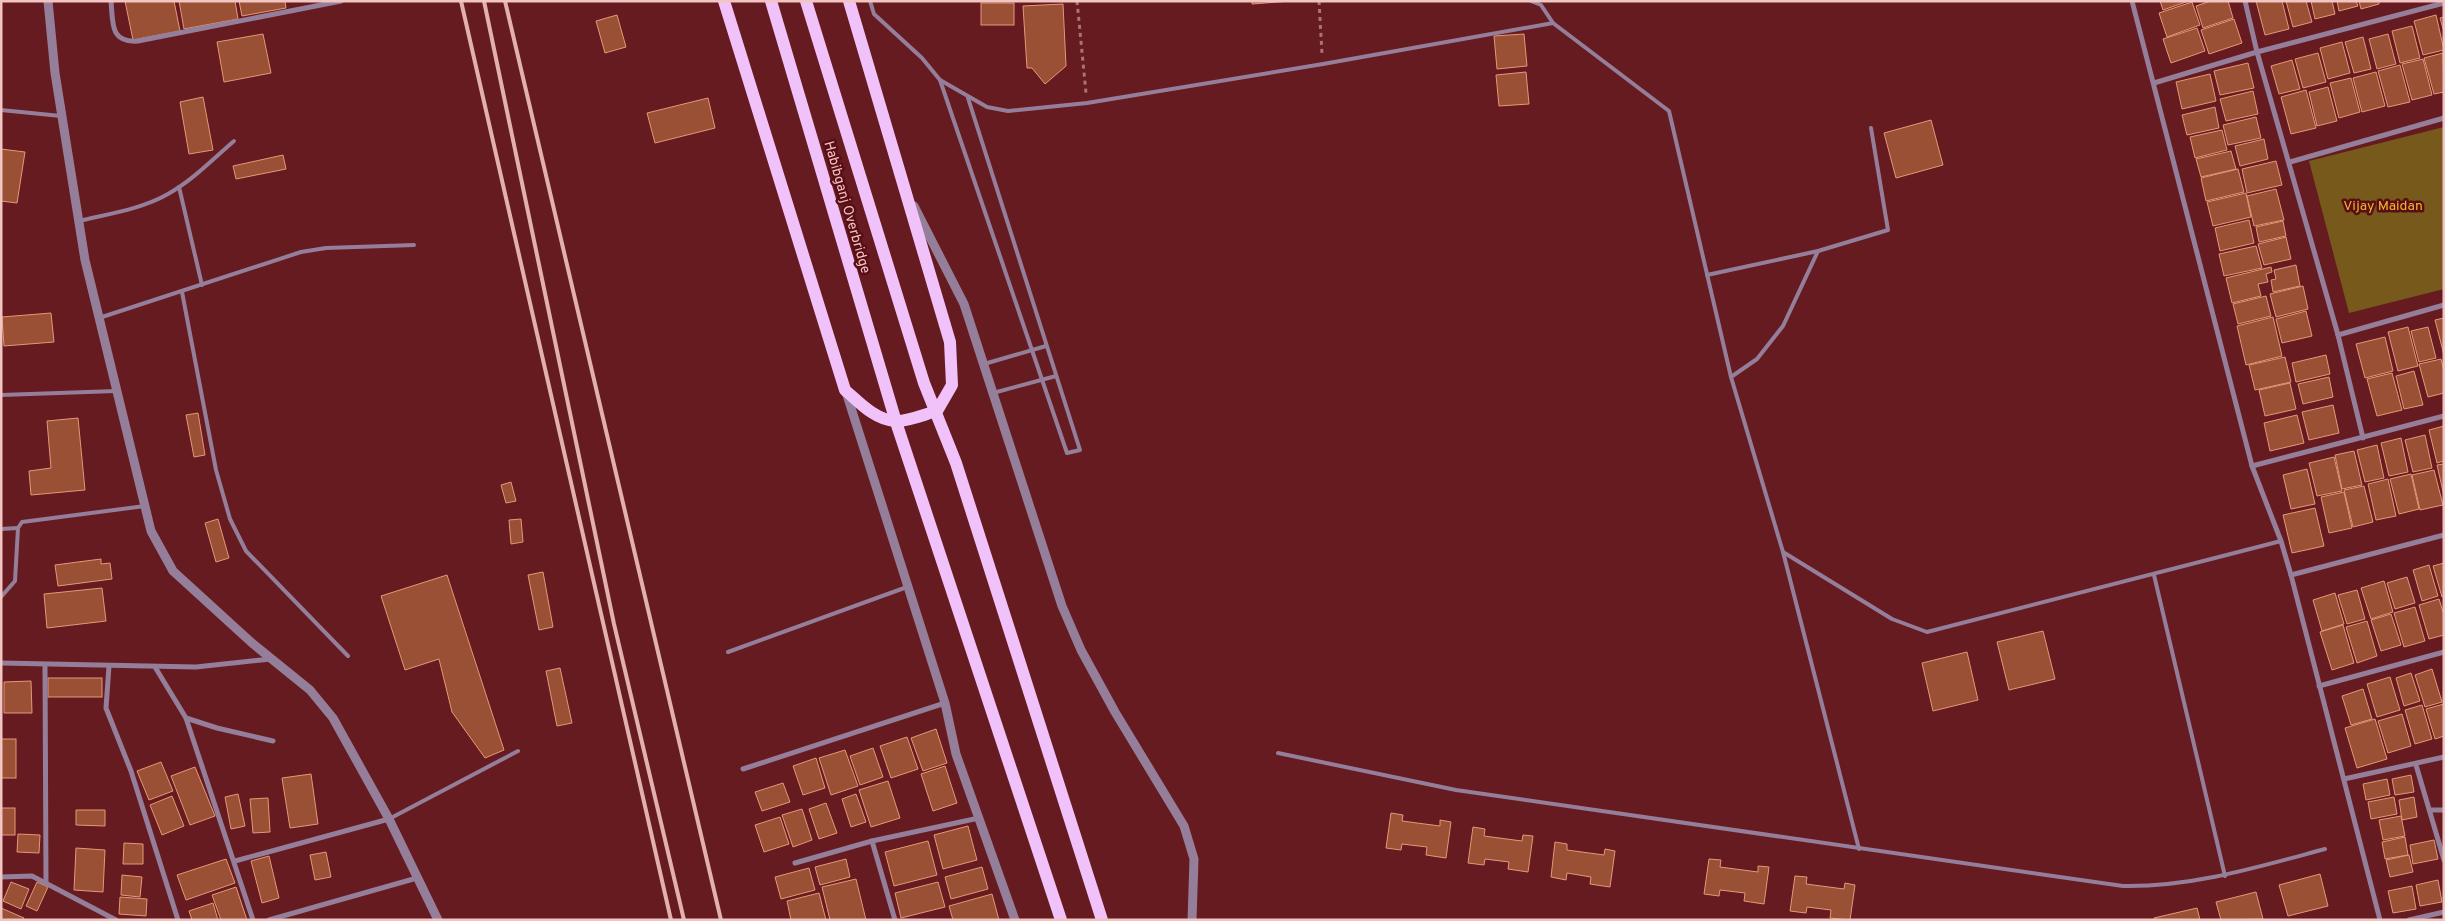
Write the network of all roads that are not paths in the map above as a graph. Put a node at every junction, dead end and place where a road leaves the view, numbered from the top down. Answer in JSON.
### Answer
{"nodes":[{"id":1,"x":48,"y":1,"type":"edge"},
{"id":2,"x":111,"y":1,"type":"edge"},
{"id":3,"x":341,"y":1,"type":"edge"},
{"id":4,"x":724,"y":1,"type":"edge"},
{"id":5,"x":771,"y":1,"type":"edge"},
{"id":6,"x":806,"y":1,"type":"edge"},
{"id":7,"x":849,"y":1,"type":"edge"},
{"id":8,"x":870,"y":1,"type":"edge"},
{"id":9,"x":1531,"y":1,"type":"edge"},
{"id":10,"x":2132,"y":1,"type":"edge"},
{"id":11,"x":2245,"y":1,"type":"edge"},
{"id":12,"x":1541,"y":3,"type":"edge"},
{"id":13,"x":2444,"y":3,"type":"edge"},
{"id":14,"x":1554,"y":23,"type":"junction"},
{"id":15,"x":2257,"y":52,"type":"junction"},
{"id":16,"x":940,"y":80,"type":"junction"},
{"id":17,"x":2154,"y":83,"type":"junction"},
{"id":18,"x":968,"y":98,"type":"junction"},
{"id":19,"x":1,"y":110,"type":"edge"},
{"id":20,"x":62,"y":116,"type":"junction"},
{"id":21,"x":2444,"y":118,"type":"edge"},
{"id":22,"x":1871,"y":128,"type":"dead end"},
{"id":23,"x":234,"y":140,"type":"dead end"},
{"id":24,"x":2290,"y":162,"type":"junction"},
{"id":25,"x":904,"y":186,"type":"junction"},
{"id":26,"x":178,"y":188,"type":"junction"},
{"id":27,"x":79,"y":221,"type":"junction"},
{"id":28,"x":414,"y":245,"type":"dead end"},
{"id":29,"x":1818,"y":251,"type":"junction"},
{"id":30,"x":1707,"y":274,"type":"junction"},
{"id":31,"x":202,"y":285,"type":"junction"},
{"id":32,"x":182,"y":292,"type":"junction"},
{"id":33,"x":2444,"y":305,"type":"edge"},
{"id":34,"x":99,"y":318,"type":"junction"},
{"id":35,"x":2338,"y":335,"type":"junction"},
{"id":36,"x":1046,"y":346,"type":"junction"},
{"id":37,"x":1031,"y":350,"type":"junction"},
{"id":38,"x":984,"y":364,"type":"junction"},
{"id":39,"x":1056,"y":376,"type":"junction"},
{"id":40,"x":1731,"y":377,"type":"junction"},
{"id":41,"x":1042,"y":380,"type":"junction"},
{"id":42,"x":845,"y":390,"type":"junction"},
{"id":43,"x":117,"y":391,"type":"junction"},
{"id":44,"x":993,"y":393,"type":"junction"},
{"id":45,"x":1,"y":395,"type":"edge"},
{"id":46,"x":937,"y":411,"type":"junction"},
{"id":47,"x":2444,"y":416,"type":"edge"},
{"id":48,"x":896,"y":422,"type":"junction"},
{"id":49,"x":2363,"y":438,"type":"junction"},
{"id":50,"x":2252,"y":466,"type":"junction"},
{"id":51,"x":145,"y":506,"type":"junction"},
{"id":52,"x":18,"y":528,"type":"junction"},
{"id":53,"x":1,"y":529,"type":"edge"},
{"id":54,"x":2444,"y":535,"type":"edge"},
{"id":55,"x":2281,"y":542,"type":"junction"},
{"id":56,"x":1783,"y":552,"type":"junction"},
{"id":57,"x":2154,"y":575,"type":"junction"},
{"id":58,"x":2291,"y":575,"type":"junction"},
{"id":59,"x":908,"y":586,"type":"junction"},
{"id":60,"x":1,"y":597,"type":"edge"},
{"id":61,"x":728,"y":652,"type":"dead end"},
{"id":62,"x":2444,"y":652,"type":"edge"},
{"id":63,"x":348,"y":656,"type":"dead end"},
{"id":64,"x":271,"y":659,"type":"junction"},
{"id":65,"x":1,"y":662,"type":"edge"},
{"id":66,"x":45,"y":665,"type":"junction"},
{"id":67,"x":109,"y":666,"type":"junction"},
{"id":68,"x":154,"y":667,"type":"junction"},
{"id":69,"x":2319,"y":686,"type":"junction"},
{"id":70,"x":945,"y":703,"type":"junction"},
{"id":71,"x":186,"y":718,"type":"junction"},
{"id":72,"x":273,"y":741,"type":"dead end"},
{"id":73,"x":518,"y":750,"type":"dead end"},
{"id":74,"x":1278,"y":754,"type":"dead end"},
{"id":75,"x":2444,"y":757,"type":"edge"},
{"id":76,"x":2416,"y":765,"type":"junction"},
{"id":77,"x":743,"y":769,"type":"dead end"},
{"id":78,"x":2344,"y":779,"type":"junction"},
{"id":79,"x":2431,"y":810,"type":"junction"},
{"id":80,"x":2444,"y":810,"type":"edge"},
{"id":81,"x":979,"y":818,"type":"junction"},
{"id":82,"x":389,"y":819,"type":"junction"},
{"id":83,"x":872,"y":842,"type":"junction"},
{"id":84,"x":1859,"y":848,"type":"junction"},
{"id":85,"x":2325,"y":849,"type":"dead end"},
{"id":86,"x":2444,"y":860,"type":"edge"},
{"id":87,"x":234,"y":861,"type":"junction"},
{"id":88,"x":794,"y":863,"type":"dead end"},
{"id":89,"x":2225,"y":876,"type":"junction"},
{"id":90,"x":1,"y":877,"type":"edge"},
{"id":91,"x":416,"y":878,"type":"junction"},
{"id":92,"x":46,"y":882,"type":"junction"},
{"id":93,"x":2444,"y":912,"type":"edge"},
{"id":94,"x":116,"y":920,"type":"edge"},
{"id":95,"x":178,"y":920,"type":"edge"},
{"id":96,"x":253,"y":920,"type":"edge"},
{"id":97,"x":269,"y":920,"type":"edge"},
{"id":98,"x":438,"y":920,"type":"edge"},
{"id":99,"x":895,"y":920,"type":"edge"},
{"id":100,"x":1015,"y":920,"type":"edge"},
{"id":101,"x":1061,"y":920,"type":"edge"},
{"id":102,"x":1102,"y":920,"type":"edge"},
{"id":103,"x":1192,"y":920,"type":"edge"},
{"id":104,"x":2380,"y":920,"type":"edge"},
{"id":105,"x":2409,"y":920,"type":"edge"}],
"edges":[{"from":1,"to":20,"type":"street"},
{"from":2,"to":3,"type":"street"},
{"from":4,"to":42,"type":"main road"},
{"from":5,"to":48,"type":"main road","name":"Habibganj Overbridge"},
{"from":6,"to":46,"type":"main road","name":"Habibganj Overbridge"},
{"from":7,"to":25,"type":"main road"},
{"from":8,"to":16,"type":"lane"},
{"from":9,"to":12,"type":"lane"},
{"from":10,"to":17,"type":"street"},
{"from":11,"to":15,"type":"street"},
{"from":12,"to":14,"type":"lane"},
{"from":13,"to":15,"type":"street"},
{"from":14,"to":18,"type":"lane"},
{"from":14,"to":30,"type":"lane"},
{"from":15,"to":17,"type":"street"},
{"from":15,"to":24,"type":"street"},
{"from":16,"to":18,"type":"lane"},
{"from":16,"to":37,"type":"lane"},
{"from":17,"to":50,"type":"street"},
{"from":18,"to":36,"type":"lane"},
{"from":19,"to":20,"type":"lane"},
{"from":20,"to":27,"type":"street"},
{"from":21,"to":24,"type":"street"},
{"from":22,"to":29,"type":"lane"},
{"from":23,"to":26,"type":"lane"},
{"from":24,"to":35,"type":"street"},
{"from":25,"to":38,"type":"street"},
{"from":25,"to":46,"type":"main road"},
{"from":26,"to":27,"type":"lane"},
{"from":26,"to":31,"type":"lane"},
{"from":27,"to":34,"type":"street"},
{"from":28,"to":31,"type":"lane"},
{"from":29,"to":30,"type":"lane"},
{"from":29,"to":40,"type":"lane"},
{"from":30,"to":40,"type":"lane"},
{"from":31,"to":32,"type":"lane"},
{"from":32,"to":34,"type":"lane"},
{"from":32,"to":63,"type":"lane"},
{"from":33,"to":35,"type":"street"},
{"from":34,"to":43,"type":"street"},
{"from":35,"to":49,"type":"street"},
{"from":36,"to":37,"type":"lane"},
{"from":36,"to":39,"type":"lane"},
{"from":37,"to":38,"type":"lane"},
{"from":37,"to":41,"type":"lane"},
{"from":38,"to":44,"type":"street"},
{"from":39,"to":41,"type":"lane"},
{"from":39,"to":41,"type":"lane"},
{"from":40,"to":56,"type":"lane"},
{"from":41,"to":44,"type":"lane"},
{"from":42,"to":48,"type":"main road"},
{"from":42,"to":59,"type":"street"},
{"from":43,"to":45,"type":"lane"},
{"from":43,"to":51,"type":"street"},
{"from":44,"to":103,"type":"street"},
{"from":46,"to":48,"type":"main road"},
{"from":46,"to":102,"type":"main road","name":"Habibganj Overbridge"},
{"from":47,"to":49,"type":"street"},
{"from":48,"to":101,"type":"main road","name":"Habibganj Overbridge"},
{"from":49,"to":50,"type":"street"},
{"from":50,"to":55,"type":"street"},
{"from":51,"to":52,"type":"lane"},
{"from":51,"to":64,"type":"street"},
{"from":52,"to":53,"type":"lane"},
{"from":52,"to":60,"type":"lane"},
{"from":54,"to":58,"type":"street"},
{"from":55,"to":57,"type":"lane"},
{"from":55,"to":58,"type":"street"},
{"from":56,"to":57,"type":"lane"},
{"from":56,"to":84,"type":"lane"},
{"from":57,"to":89,"type":"lane"},
{"from":58,"to":69,"type":"street"},
{"from":59,"to":61,"type":"lane"},
{"from":59,"to":70,"type":"street"},
{"from":62,"to":69,"type":"street"},
{"from":64,"to":68,"type":"street"},
{"from":64,"to":82,"type":"street"},
{"from":65,"to":66,"type":"street"},
{"from":66,"to":67,"type":"street"},
{"from":66,"to":92,"type":"street"},
{"from":67,"to":68,"type":"street"},
{"from":67,"to":95,"type":"street"},
{"from":68,"to":71,"type":"street"},
{"from":69,"to":78,"type":"street"},
{"from":70,"to":77,"type":"street"},
{"from":70,"to":81,"type":"street"},
{"from":71,"to":72,"type":"street"},
{"from":71,"to":87,"type":"street"},
{"from":73,"to":82,"type":"lane"},
{"from":74,"to":84,"type":"lane"},
{"from":75,"to":76,"type":"street"},
{"from":76,"to":78,"type":"street"},
{"from":76,"to":79,"type":"street"},
{"from":78,"to":104,"type":"street"},
{"from":79,"to":80,"type":"street"},
{"from":79,"to":86,"type":"street"},
{"from":81,"to":83,"type":"street"},
{"from":81,"to":100,"type":"street"},
{"from":82,"to":87,"type":"street"},
{"from":82,"to":91,"type":"street"},
{"from":83,"to":88,"type":"street"},
{"from":83,"to":99,"type":"street"},
{"from":84,"to":89,"type":"lane"},
{"from":85,"to":89,"type":"lane"},
{"from":87,"to":96,"type":"street"},
{"from":90,"to":92,"type":"street"},
{"from":91,"to":97,"type":"street"},
{"from":91,"to":98,"type":"street"},
{"from":92,"to":94,"type":"street"},
{"from":93,"to":105,"type":"street"}]}
